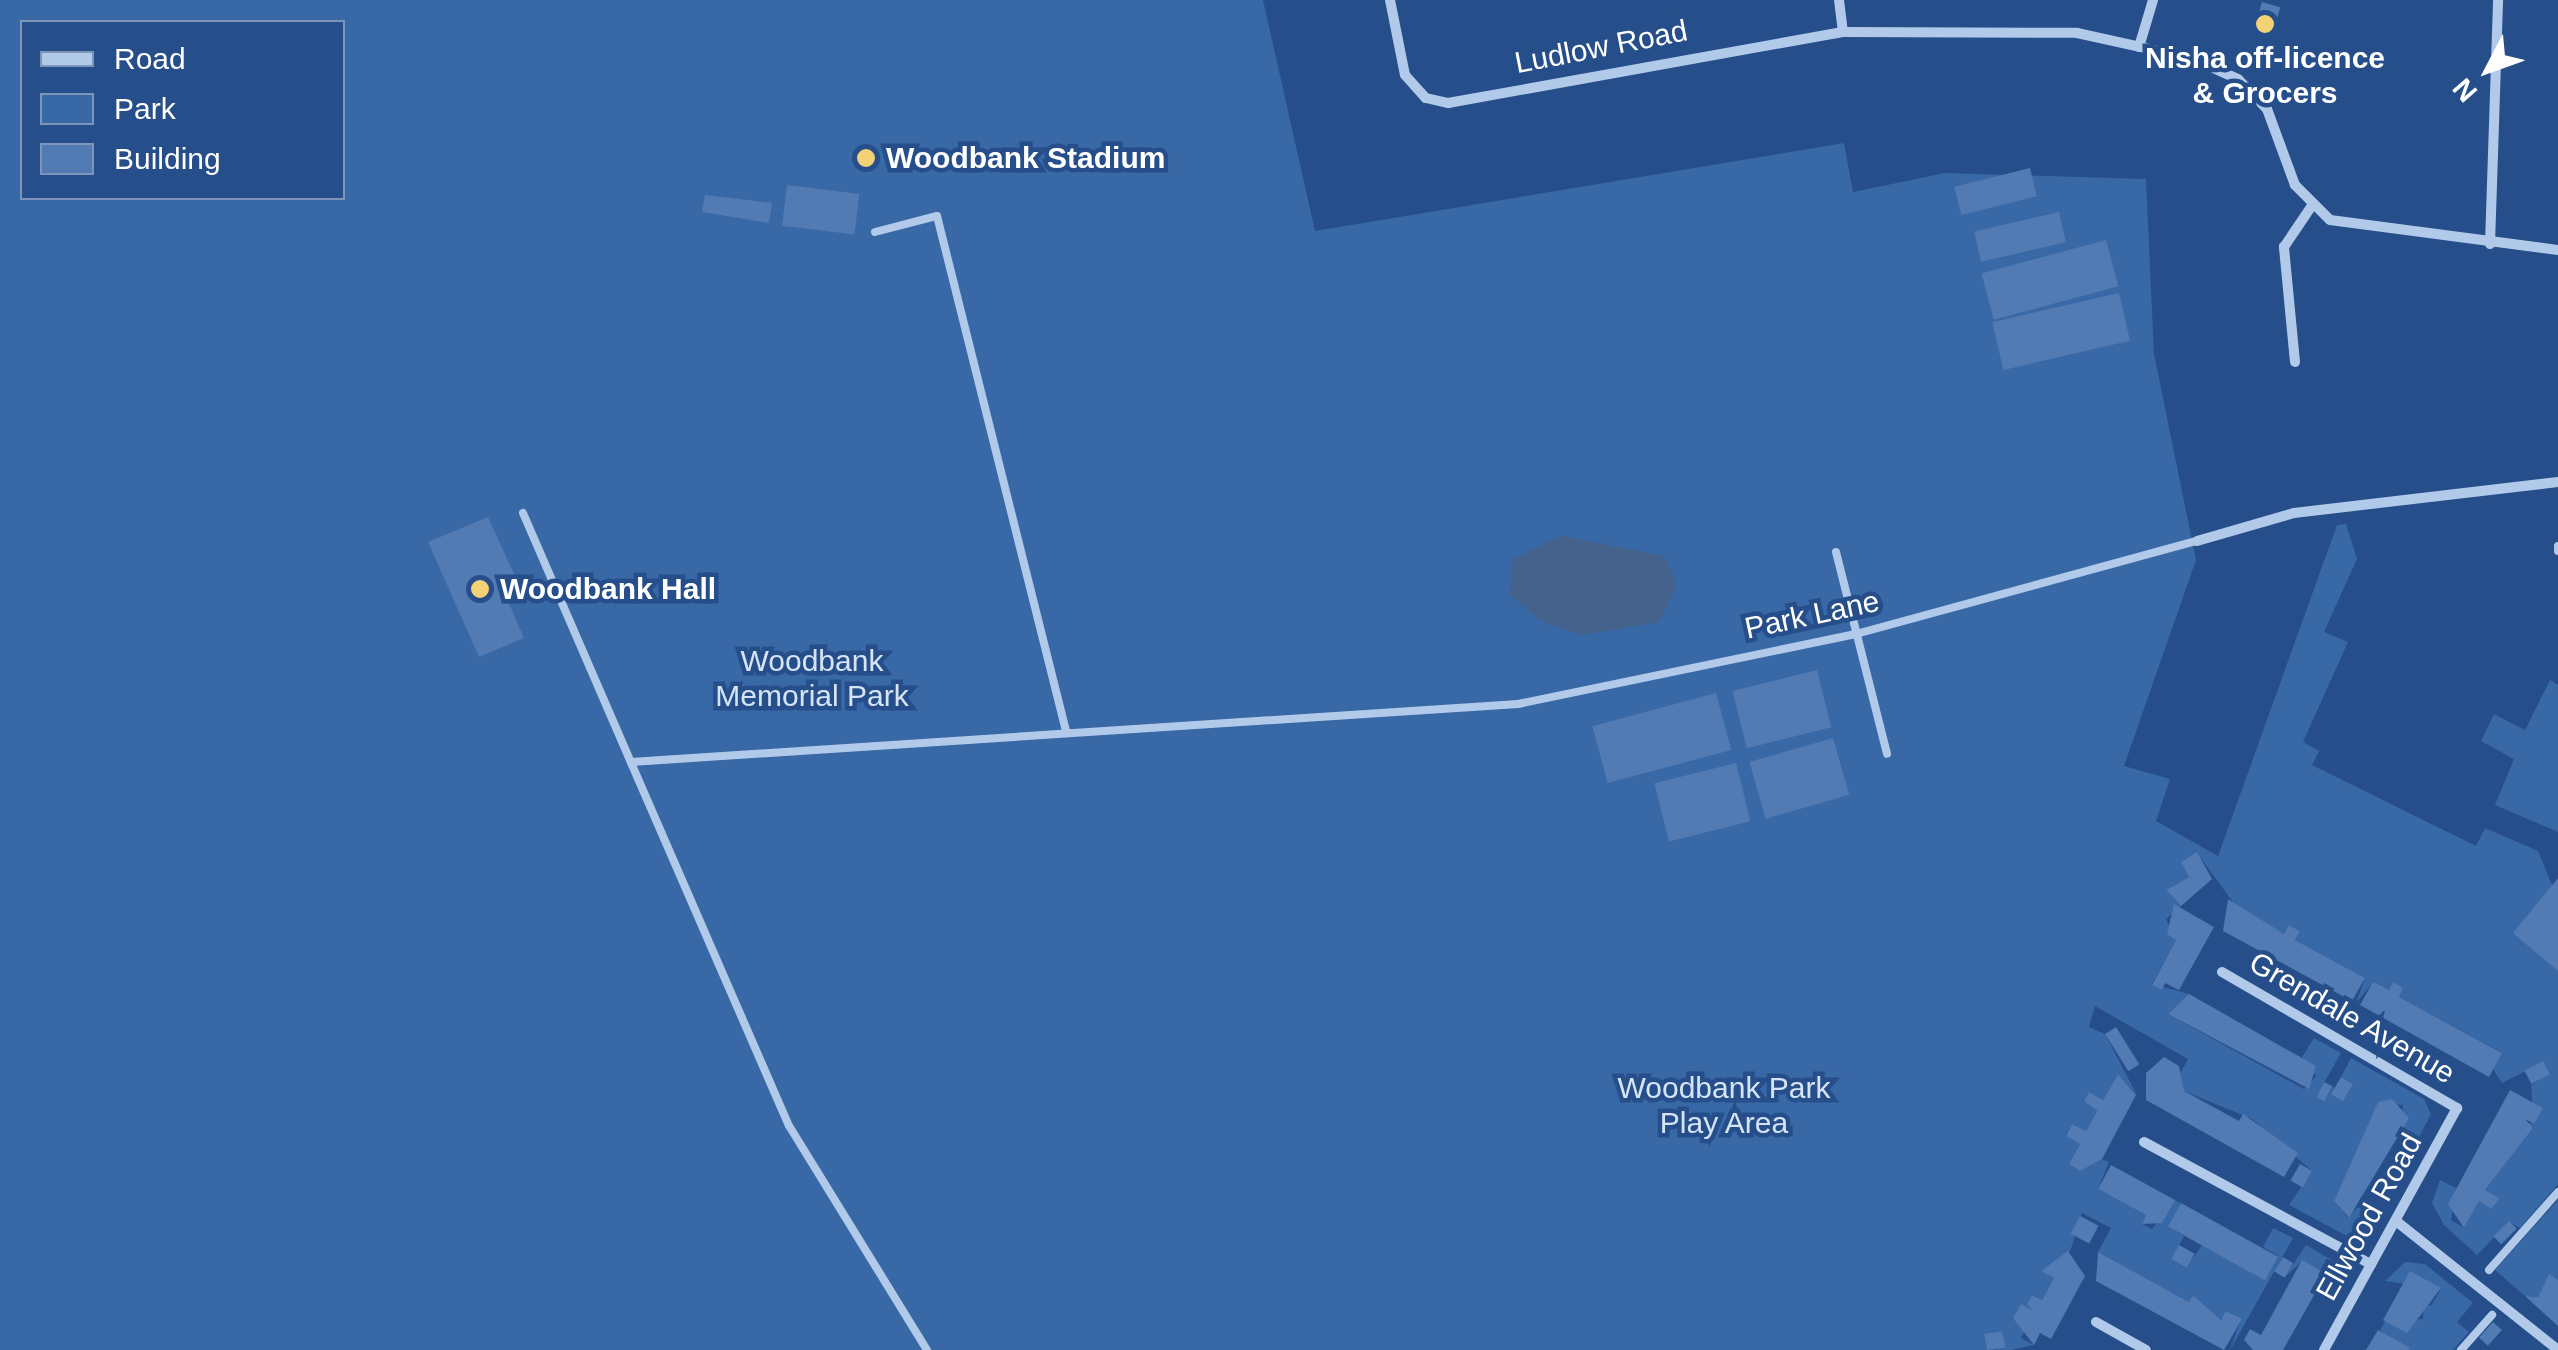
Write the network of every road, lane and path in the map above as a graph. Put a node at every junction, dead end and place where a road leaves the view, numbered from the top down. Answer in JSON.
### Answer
{"nodes":[{"id":1,"x":1390,"y":0,"type":"edge"},
{"id":2,"x":1840,"y":0,"type":"edge"},
{"id":3,"x":2153,"y":0,"type":"edge"},
{"id":4,"x":2498,"y":0,"type":"edge"},
{"id":5,"x":1843,"y":32,"type":"junction"},
{"id":6,"x":2139,"y":47,"type":"junction"},
{"id":7,"x":2311,"y":206,"type":"junction"},
{"id":8,"x":875,"y":232,"type":"dead end"},
{"id":9,"x":2490,"y":244,"type":"junction"},
{"id":10,"x":2558,"y":250,"type":"edge"},
{"id":11,"x":2296,"y":362,"type":"dead end"},
{"id":12,"x":2558,"y":482,"type":"edge"},
{"id":13,"x":523,"y":513,"type":"dead end"},
{"id":14,"x":2197,"y":541,"type":"joint"},
{"id":15,"x":1836,"y":552,"type":"dead end"},
{"id":16,"x":1856,"y":634,"type":"junction"},
{"id":17,"x":1066,"y":731,"type":"junction"},
{"id":18,"x":1887,"y":754,"type":"dead end"},
{"id":19,"x":630,"y":762,"type":"junction"},
{"id":20,"x":2222,"y":972,"type":"dead end"},
{"id":21,"x":2457,"y":1108,"type":"joint"},
{"id":22,"x":2144,"y":1142,"type":"dead end"},
{"id":23,"x":2558,"y":1192,"type":"edge"},
{"id":24,"x":2396,"y":1221,"type":"junction"},
{"id":25,"x":2370,"y":1264,"type":"junction"},
{"id":26,"x":2488,"y":1270,"type":"dead end"},
{"id":27,"x":2492,"y":1315,"type":"dead end"},
{"id":28,"x":2096,"y":1322,"type":"dead end"},
{"id":29,"x":927,"y":1350,"type":"edge"},
{"id":30,"x":2146,"y":1350,"type":"edge"},
{"id":31,"x":2324,"y":1350,"type":"edge"},
{"id":32,"x":2461,"y":1350,"type":"edge"},
{"id":33,"x":2558,"y":1350,"type":"edge"}],
"edges":[{"from":1,"to":5,"type":"street","name":"Ludlow Road"},
{"from":2,"to":5,"type":"street"},
{"from":3,"to":6,"type":"street"},
{"from":4,"to":9,"type":"street"},
{"from":5,"to":6,"type":"street","name":"Ludlow Road"},
{"from":6,"to":7,"type":"street","name":"Ludlow Road"},
{"from":7,"to":9,"type":"street"},
{"from":7,"to":11,"type":"street"},
{"from":8,"to":17,"type":"lane"},
{"from":9,"to":10,"type":"street"},
{"from":12,"to":14,"type":"street","name":"Park Lane"},
{"from":13,"to":19,"type":"lane"},
{"from":14,"to":16,"type":"lane","name":"Park Lane"},
{"from":15,"to":16,"type":"lane"},
{"from":16,"to":17,"type":"lane","name":"Park Lane"},
{"from":16,"to":18,"type":"lane"},
{"from":17,"to":19,"type":"lane","name":"Park Lane"},
{"from":19,"to":29,"type":"lane"},
{"from":20,"to":21,"type":"street","name":"Grendale Avenue"},
{"from":21,"to":24,"type":"street","name":"Ellwood Road"},
{"from":22,"to":25,"type":"street"},
{"from":23,"to":26,"type":"lane"},
{"from":24,"to":25,"type":"street","name":"Ellwood Road"},
{"from":24,"to":33,"type":"street"},
{"from":25,"to":31,"type":"street","name":"Ellwood Road"},
{"from":27,"to":32,"type":"lane"},
{"from":28,"to":30,"type":"street"}]}
